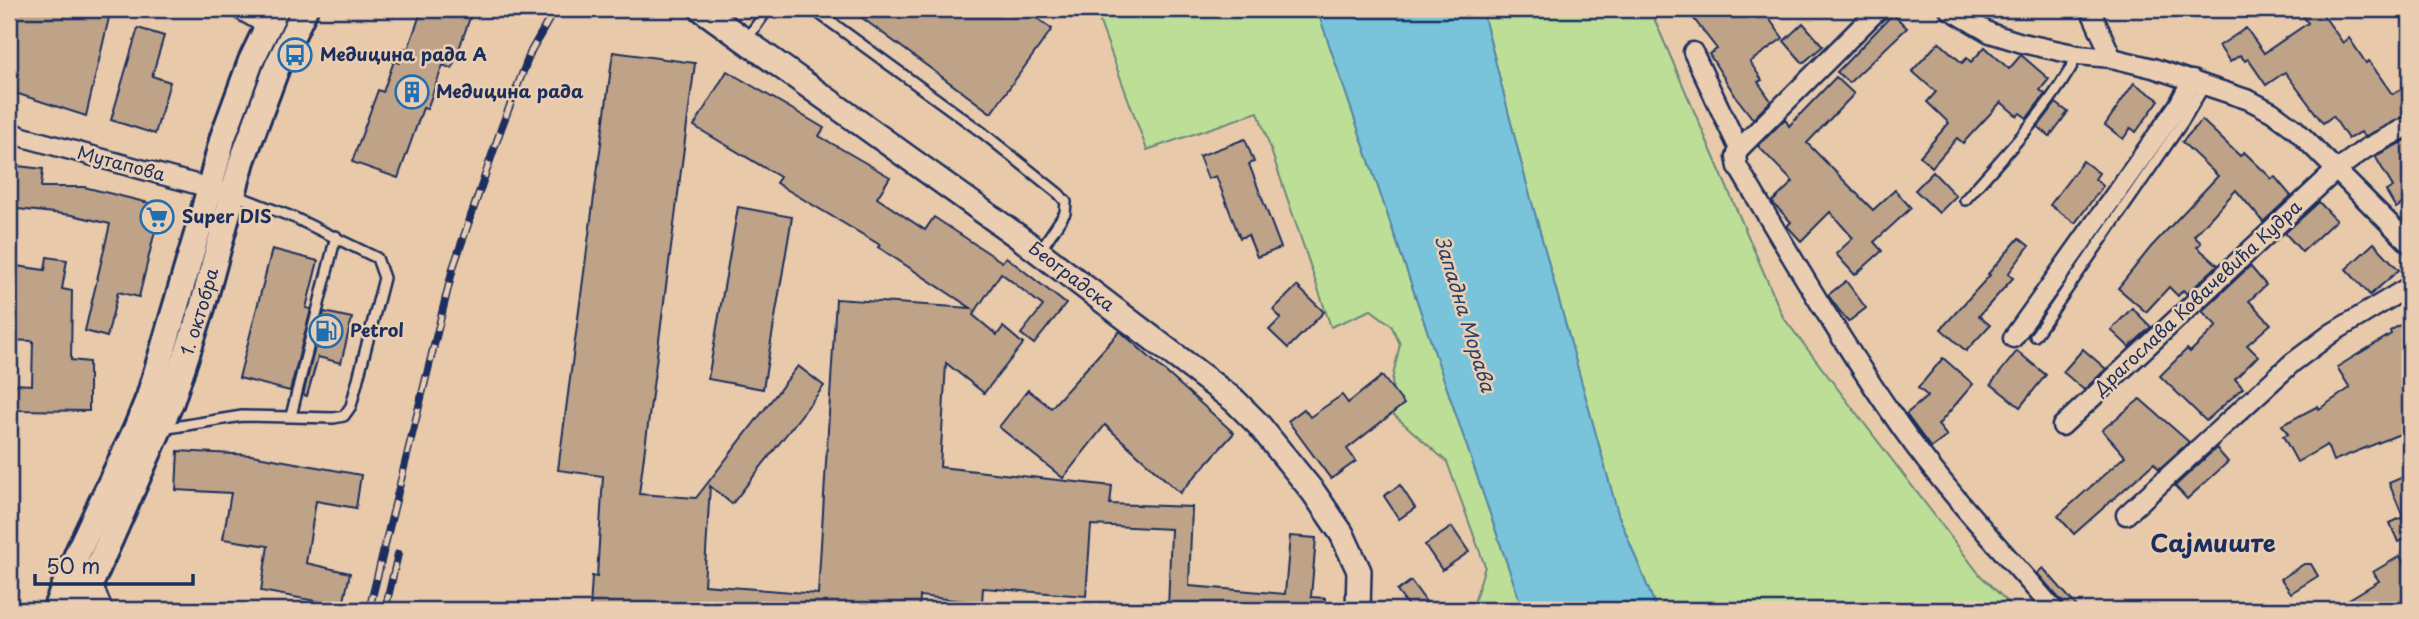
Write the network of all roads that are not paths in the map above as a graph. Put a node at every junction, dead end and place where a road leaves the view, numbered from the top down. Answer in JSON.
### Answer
{"nodes":[{"id":1,"x":230,"y":9,"type":"edge"},
{"id":2,"x":305,"y":9,"type":"edge"},
{"id":3,"x":701,"y":9,"type":"edge"},
{"id":4,"x":768,"y":9,"type":"edge"},
{"id":5,"x":813,"y":9,"type":"edge"},
{"id":6,"x":1879,"y":9,"type":"edge"},
{"id":7,"x":1949,"y":9,"type":"edge"},
{"id":8,"x":2090,"y":9,"type":"edge"},
{"id":9,"x":270,"y":19,"type":"edge"},
{"id":10,"x":745,"y":41,"type":"junction"},
{"id":11,"x":1693,"y":52,"type":"dead end"},
{"id":12,"x":2078,"y":55,"type":"junction"},
{"id":13,"x":2112,"y":58,"type":"junction"},
{"id":14,"x":2199,"y":82,"type":"junction"},
{"id":15,"x":2410,"y":125,"type":"edge"},
{"id":16,"x":9,"y":131,"type":"edge"},
{"id":17,"x":1740,"y":149,"type":"junction"},
{"id":18,"x":2334,"y":171,"type":"junction"},
{"id":19,"x":222,"y":191,"type":"junction"},
{"id":20,"x":1965,"y":200,"type":"dead end"},
{"id":21,"x":336,"y":236,"type":"junction"},
{"id":22,"x":2410,"y":244,"type":"edge"},
{"id":23,"x":1039,"y":253,"type":"junction"},
{"id":24,"x":2410,"y":286,"type":"edge"},
{"id":25,"x":2035,"y":335,"type":"dead end"},
{"id":26,"x":2013,"y":338,"type":"dead end"},
{"id":27,"x":291,"y":416,"type":"junction"},
{"id":28,"x":2062,"y":426,"type":"dead end"},
{"id":29,"x":160,"y":429,"type":"junction"},
{"id":30,"x":2126,"y":514,"type":"dead end"},
{"id":31,"x":92,"y":583,"type":"junction"},
{"id":32,"x":55,"y":610,"type":"edge"},
{"id":33,"x":79,"y":610,"type":"edge"},
{"id":34,"x":103,"y":610,"type":"edge"},
{"id":35,"x":1358,"y":610,"type":"edge"},
{"id":36,"x":2054,"y":610,"type":"edge"}],
"edges":[{"from":1,"to":9,"type":"lane"},
{"from":2,"to":19,"type":"main road","name":"1. октобра"},
{"from":3,"to":10,"type":"street","name":"Београдска"},
{"from":4,"to":10,"type":"lane"},
{"from":5,"to":23,"type":"lane"},
{"from":6,"to":17,"type":"street"},
{"from":7,"to":12,"type":"street"},
{"from":8,"to":13,"type":"street"},
{"from":9,"to":19,"type":"main road","name":"1. октобра"},
{"from":10,"to":23,"type":"street","name":"Београдска"},
{"from":11,"to":17,"type":"street"},
{"from":12,"to":13,"type":"street"},
{"from":12,"to":20,"type":"lane"},
{"from":13,"to":14,"type":"street"},
{"from":14,"to":18,"type":"street"},
{"from":14,"to":25,"type":"lane"},
{"from":14,"to":26,"type":"street"},
{"from":15,"to":18,"type":"street","name":"Драгослава Ковачевића Кудра"},
{"from":16,"to":19,"type":"street","name":"Мутапова"},
{"from":17,"to":36,"type":"street"},
{"from":18,"to":22,"type":"street"},
{"from":18,"to":28,"type":"street","name":"Драгослава Ковачевића Кудра"},
{"from":19,"to":21,"type":"lane"},
{"from":19,"to":29,"type":"main road","name":"1. октобра"},
{"from":19,"to":32,"type":"main road","name":"1. октобра"},
{"from":21,"to":27,"type":"lane"},
{"from":21,"to":27,"type":"lane"},
{"from":23,"to":35,"type":"street","name":"Београдска"},
{"from":24,"to":30,"type":"street"},
{"from":27,"to":29,"type":"lane"},
{"from":29,"to":31,"type":"main road","name":"1. октобра"},
{"from":31,"to":33,"type":"main road","name":"1. октобра"},
{"from":31,"to":34,"type":"street"}]}
